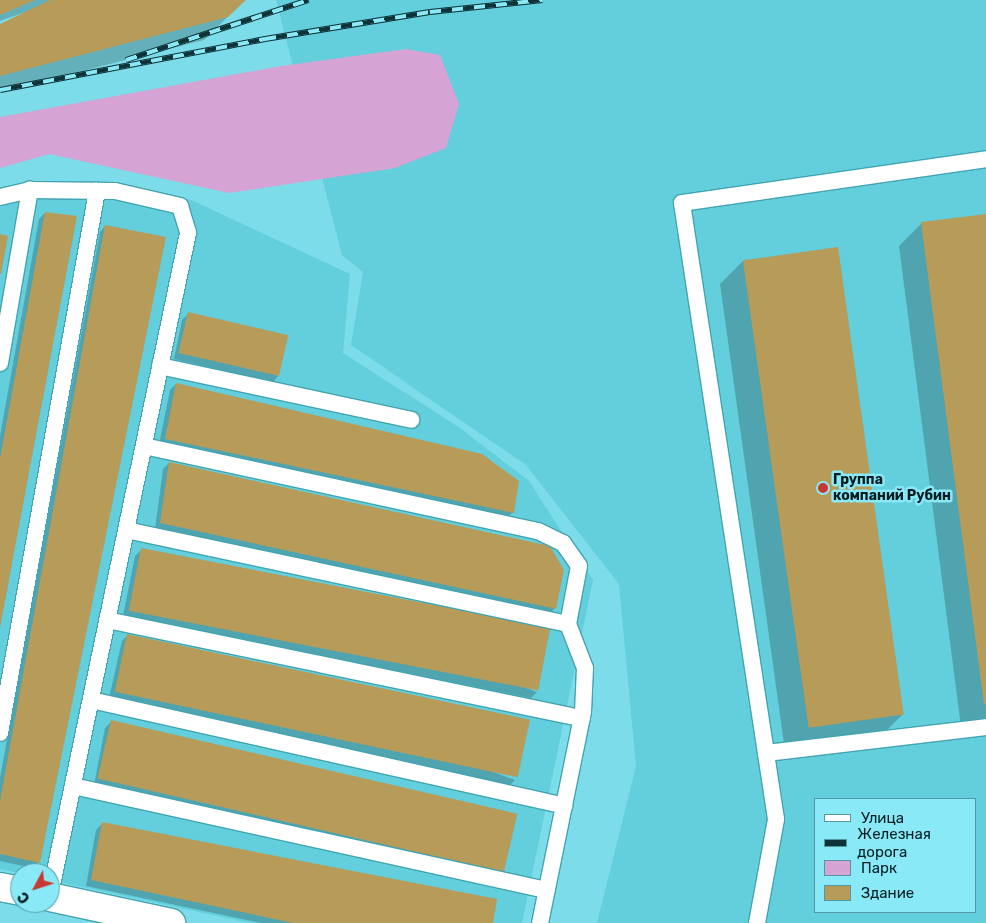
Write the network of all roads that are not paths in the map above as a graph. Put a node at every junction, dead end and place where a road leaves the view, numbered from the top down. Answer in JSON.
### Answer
{"nodes":[{"id":1,"x":986,"y":159,"type":"edge"},
{"id":2,"x":30,"y":190,"type":"junction"},
{"id":3,"x":97,"y":191,"type":"junction"},
{"id":4,"x":0,"y":198,"type":"edge"},
{"id":5,"x":0,"y":363,"type":"edge"},
{"id":6,"x":160,"y":366,"type":"junction"},
{"id":7,"x":411,"y":420,"type":"dead end"},
{"id":8,"x":144,"y":446,"type":"junction"},
{"id":9,"x":126,"y":530,"type":"junction"},
{"id":10,"x":107,"y":620,"type":"junction"},
{"id":11,"x":568,"y":624,"type":"junction"},
{"id":12,"x":91,"y":700,"type":"junction"},
{"id":13,"x":582,"y":718,"type":"junction"},
{"id":14,"x":986,"y":727,"type":"edge"},
{"id":15,"x":0,"y":733,"type":"edge"},
{"id":16,"x":766,"y":753,"type":"junction"},
{"id":17,"x":73,"y":786,"type":"junction"},
{"id":18,"x":564,"y":806,"type":"junction"},
{"id":19,"x":57,"y":863,"type":"edge"},
{"id":20,"x":547,"y":890,"type":"junction"},
{"id":21,"x":60,"y":898,"type":"edge"},
{"id":22,"x":171,"y":923,"type":"edge"},
{"id":23,"x":540,"y":923,"type":"edge"},
{"id":24,"x":757,"y":923,"type":"edge"}],
"edges":[{"from":1,"to":16,"type":"lane"},
{"from":2,"to":3,"type":"lane"},
{"from":2,"to":4,"type":"lane"},
{"from":2,"to":5,"type":"lane"},
{"from":3,"to":6,"type":"lane"},
{"from":3,"to":15,"type":"lane"},
{"from":6,"to":7,"type":"lane"},
{"from":6,"to":8,"type":"lane"},
{"from":8,"to":9,"type":"lane"},
{"from":8,"to":11,"type":"lane"},
{"from":9,"to":10,"type":"lane"},
{"from":9,"to":11,"type":"lane"},
{"from":10,"to":12,"type":"lane"},
{"from":10,"to":13,"type":"lane"},
{"from":11,"to":13,"type":"lane"},
{"from":12,"to":17,"type":"lane"},
{"from":12,"to":18,"type":"lane"},
{"from":13,"to":18,"type":"lane"},
{"from":14,"to":16,"type":"lane"},
{"from":16,"to":24,"type":"lane"},
{"from":17,"to":19,"type":"lane"},
{"from":17,"to":20,"type":"lane"},
{"from":18,"to":20,"type":"lane"},
{"from":20,"to":23,"type":"lane"},
{"from":21,"to":22,"type":"street"}]}
